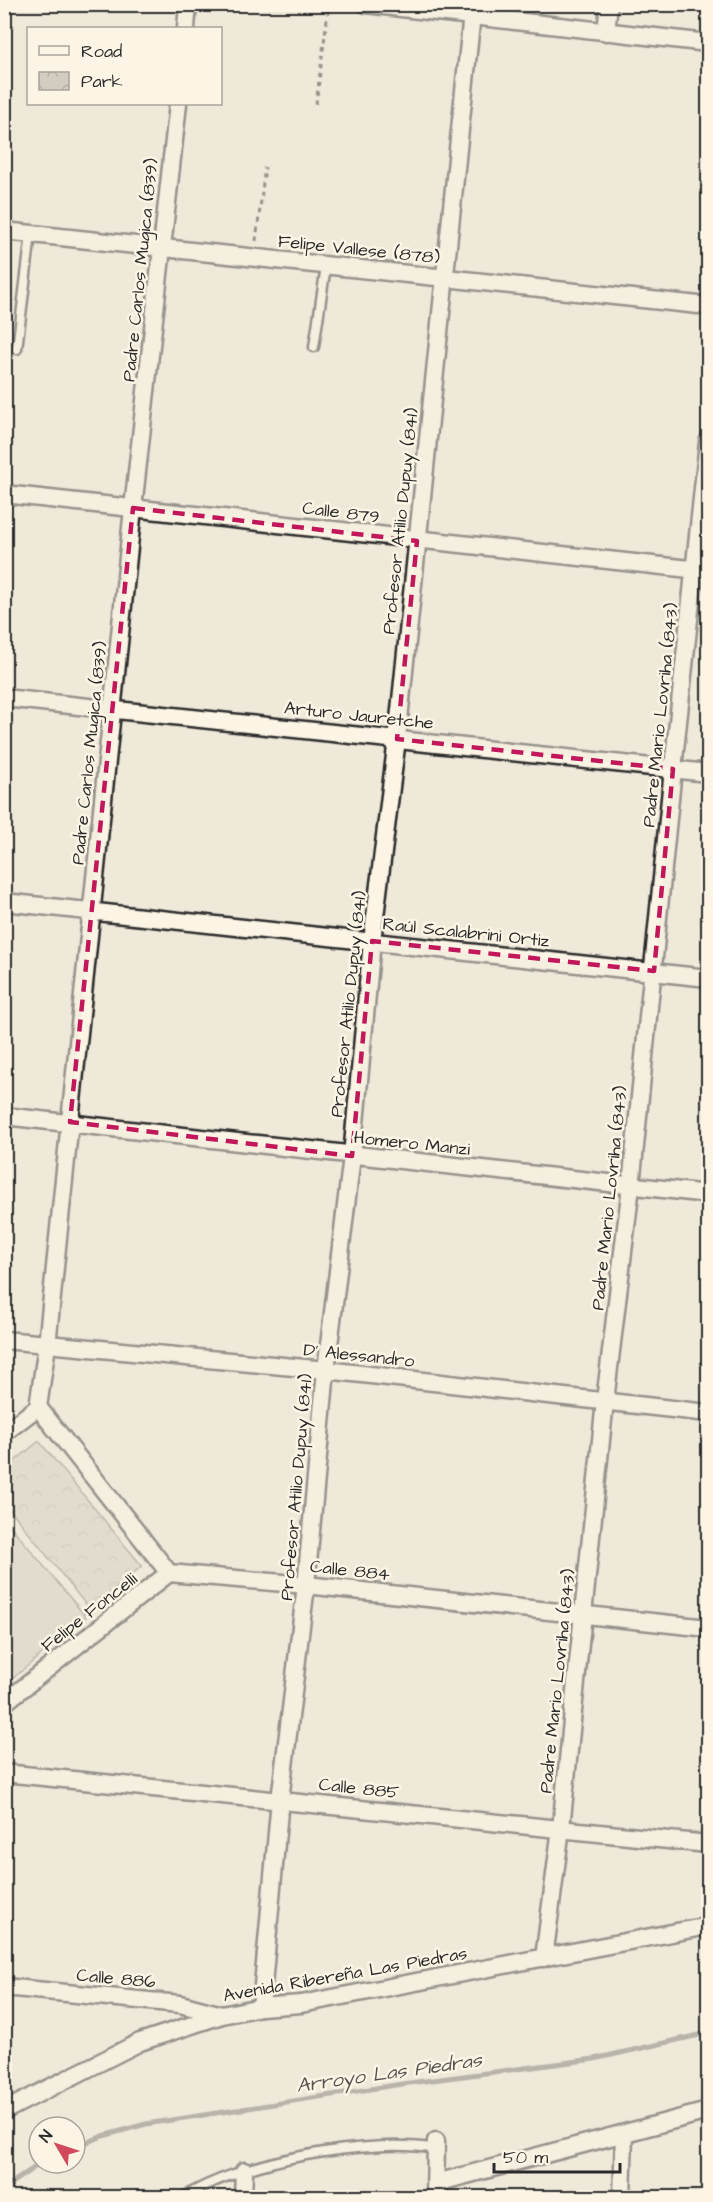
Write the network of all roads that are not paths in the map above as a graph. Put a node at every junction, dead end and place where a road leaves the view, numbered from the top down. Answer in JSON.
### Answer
{"nodes":[{"id":1,"x":188,"y":4,"type":"edge"},
{"id":2,"x":366,"y":4,"type":"edge"},
{"id":3,"x":609,"y":4,"type":"edge"},
{"id":4,"x":473,"y":10,"type":"edge"},
{"id":5,"x":186,"y":27,"type":"edge"},
{"id":6,"x":606,"y":32,"type":"junction"},
{"id":7,"x":708,"y":43,"type":"edge"},
{"id":8,"x":178,"y":105,"type":"edge"},
{"id":9,"x":4,"y":231,"type":"edge"},
{"id":10,"x":31,"y":234,"type":"junction"},
{"id":11,"x":162,"y":247,"type":"junction"},
{"id":12,"x":326,"y":266,"type":"junction"},
{"id":13,"x":445,"y":278,"type":"junction"},
{"id":14,"x":708,"y":306,"type":"edge"},
{"id":15,"x":314,"y":347,"type":"dead end"},
{"id":16,"x":17,"y":349,"type":"dead end"},
{"id":17,"x":708,"y":442,"type":"edge"},
{"id":18,"x":4,"y":494,"type":"edge"},
{"id":19,"x":133,"y":508,"type":"junction"},
{"id":20,"x":417,"y":541,"type":"junction"},
{"id":21,"x":702,"y":571,"type":"edge"},
{"id":22,"x":4,"y":698,"type":"edge"},
{"id":23,"x":113,"y":710,"type":"junction"},
{"id":24,"x":397,"y":739,"type":"junction"},
{"id":25,"x":673,"y":770,"type":"junction"},
{"id":26,"x":708,"y":773,"type":"edge"},
{"id":27,"x":4,"y":902,"type":"edge"},
{"id":28,"x":93,"y":911,"type":"junction"},
{"id":29,"x":372,"y":941,"type":"junction"},
{"id":30,"x":654,"y":971,"type":"junction"},
{"id":31,"x":708,"y":978,"type":"edge"},
{"id":32,"x":4,"y":1116,"type":"edge"},
{"id":33,"x":70,"y":1122,"type":"junction"},
{"id":34,"x":352,"y":1156,"type":"junction"},
{"id":35,"x":632,"y":1186,"type":"junction"},
{"id":36,"x":708,"y":1194,"type":"edge"},
{"id":37,"x":4,"y":1340,"type":"edge"},
{"id":38,"x":47,"y":1345,"type":"junction"},
{"id":39,"x":326,"y":1371,"type":"junction"},
{"id":40,"x":605,"y":1401,"type":"junction"},
{"id":41,"x":38,"y":1407,"type":"junction"},
{"id":42,"x":708,"y":1413,"type":"edge"},
{"id":43,"x":4,"y":1433,"type":"edge"},
{"id":44,"x":169,"y":1573,"type":"junction"},
{"id":45,"x":306,"y":1585,"type":"junction"},
{"id":46,"x":584,"y":1615,"type":"junction"},
{"id":47,"x":708,"y":1628,"type":"edge"},
{"id":48,"x":4,"y":1703,"type":"edge"},
{"id":49,"x":4,"y":1773,"type":"edge"},
{"id":50,"x":280,"y":1800,"type":"junction"},
{"id":51,"x":561,"y":1828,"type":"junction"},
{"id":52,"x":708,"y":1844,"type":"edge"},
{"id":53,"x":708,"y":1926,"type":"edge"},
{"id":54,"x":544,"y":1958,"type":"junction"},
{"id":55,"x":4,"y":1987,"type":"edge"},
{"id":56,"x":261,"y":2007,"type":"junction"},
{"id":57,"x":222,"y":2015,"type":"junction"},
{"id":58,"x":4,"y":2111,"type":"edge"},
{"id":59,"x":708,"y":2111,"type":"edge"},
{"id":60,"x":624,"y":2134,"type":"junction"},
{"id":61,"x":436,"y":2145,"type":"joint"},
{"id":62,"x":244,"y":2171,"type":"junction"},
{"id":63,"x":435,"y":2190,"type":"edge"},
{"id":64,"x":182,"y":2198,"type":"edge"},
{"id":65,"x":243,"y":2198,"type":"edge"},
{"id":66,"x":622,"y":2198,"type":"edge"}],
"edges":[{"from":1,"to":5,"type":"street"},
{"from":2,"to":4,"type":"street"},
{"from":3,"to":6,"type":"street"},
{"from":4,"to":6,"type":"street"},
{"from":4,"to":13,"type":"street","name":"Profesor Atilio Dupuy (841)"},
{"from":6,"to":7,"type":"street"},
{"from":8,"to":11,"type":"street","name":"Padre Carlos Mugica (839)"},
{"from":9,"to":10,"type":"street","name":"Felipe Vallese (878)"},
{"from":10,"to":11,"type":"street","name":"Felipe Vallese (878)"},
{"from":10,"to":16,"type":"lane"},
{"from":11,"to":12,"type":"street","name":"Felipe Vallese (878)"},
{"from":11,"to":19,"type":"street","name":"Padre Carlos Mugica (839)"},
{"from":12,"to":13,"type":"street","name":"Felipe Vallese (878)"},
{"from":12,"to":15,"type":"lane"},
{"from":13,"to":14,"type":"street","name":"Felipe Vallese (878)"},
{"from":13,"to":20,"type":"street","name":"Profesor Atilio Dupuy (841)"},
{"from":17,"to":21,"type":"street","name":"Padre Mario Lovriha (843)"},
{"from":18,"to":19,"type":"street","name":"Calle 879"},
{"from":19,"to":20,"type":"street","name":"Calle 879"},
{"from":19,"to":23,"type":"street","name":"Padre Carlos Mugica (839)"},
{"from":20,"to":21,"type":"street","name":"Calle 879"},
{"from":20,"to":24,"type":"street","name":"Profesor Atilio Dupuy (841)"},
{"from":21,"to":25,"type":"street","name":"Padre Mario Lovriha (843)"},
{"from":22,"to":23,"type":"street","name":"Arturo Jauretche"},
{"from":23,"to":24,"type":"street","name":"Arturo Jauretche"},
{"from":23,"to":28,"type":"street","name":"Padre Carlos Mugica (839)"},
{"from":24,"to":25,"type":"street","name":"Arturo Jauretche"},
{"from":24,"to":29,"type":"street","name":"Profesor Atilio Dupuy (841)"},
{"from":25,"to":26,"type":"street","name":"Arturo Jauretche"},
{"from":25,"to":30,"type":"street","name":"Padre Mario Lovriha (843)"},
{"from":27,"to":28,"type":"street","name":"Raúl Scalabrini Ortiz"},
{"from":28,"to":29,"type":"street","name":"Raúl Scalabrini Ortiz"},
{"from":28,"to":33,"type":"street","name":"Padre Carlos Mugica (839)"},
{"from":29,"to":30,"type":"street","name":"Raúl Scalabrini Ortiz"},
{"from":29,"to":34,"type":"street","name":"Profesor Atilio Dupuy (841)"},
{"from":30,"to":31,"type":"street","name":"Raúl Scalabrini Ortiz"},
{"from":30,"to":35,"type":"street","name":"Padre Mario Lovriha (843)"},
{"from":32,"to":33,"type":"street","name":"Homero Manzi"},
{"from":33,"to":34,"type":"street","name":"Homero Manzi"},
{"from":33,"to":38,"type":"street","name":"Padre Carlos Mugica (839)"},
{"from":34,"to":35,"type":"street","name":"Homero Manzi"},
{"from":34,"to":39,"type":"street","name":"Profesor Atilio Dupuy (841)"},
{"from":35,"to":36,"type":"street","name":"Homero Manzi"},
{"from":35,"to":40,"type":"street","name":"Padre Mario Lovriha (843)"},
{"from":37,"to":38,"type":"street","name":"D' Alessandro"},
{"from":38,"to":39,"type":"street","name":"D' Alessandro"},
{"from":38,"to":41,"type":"street","name":"Padre Carlos Mugica (839)"},
{"from":39,"to":40,"type":"street","name":"D' Alessandro"},
{"from":39,"to":45,"type":"street","name":"Profesor Atilio Dupuy (841)"},
{"from":40,"to":42,"type":"street","name":"D' Alessandro"},
{"from":40,"to":46,"type":"street","name":"Padre Mario Lovriha (843)"},
{"from":41,"to":43,"type":"street"},
{"from":41,"to":44,"type":"street"},
{"from":44,"to":45,"type":"street","name":"Calle 884"},
{"from":44,"to":48,"type":"street","name":"Felipe Foncelli"},
{"from":45,"to":46,"type":"street","name":"Calle 884"},
{"from":45,"to":50,"type":"street","name":"Profesor Atilio Dupuy (841)"},
{"from":46,"to":47,"type":"street","name":"Calle 884"},
{"from":46,"to":51,"type":"street","name":"Padre Mario Lovriha (843)"},
{"from":49,"to":50,"type":"street","name":"Calle 885"},
{"from":50,"to":51,"type":"street","name":"Calle 885"},
{"from":50,"to":56,"type":"street","name":"Profesor Atilio Dupuy (841)"},
{"from":51,"to":52,"type":"street","name":"Calle 885"},
{"from":51,"to":54,"type":"street","name":"Padre Mario Lovriha (843)"},
{"from":53,"to":54,"type":"street","name":"Avenida Ribereña Las Piedras"},
{"from":54,"to":56,"type":"street","name":"Avenida Ribereña Las Piedras"},
{"from":55,"to":57,"type":"street","name":"Calle 886"},
{"from":56,"to":57,"type":"street","name":"Avenida Ribereña Las Piedras"},
{"from":57,"to":58,"type":"street","name":"Avenida Ribereña Las Piedras"},
{"from":59,"to":60,"type":"street"},
{"from":60,"to":63,"type":"street"},
{"from":60,"to":66,"type":"street"},
{"from":61,"to":62,"type":"lane"},
{"from":61,"to":63,"type":"street"},
{"from":62,"to":64,"type":"lane"},
{"from":62,"to":65,"type":"street"}]}
